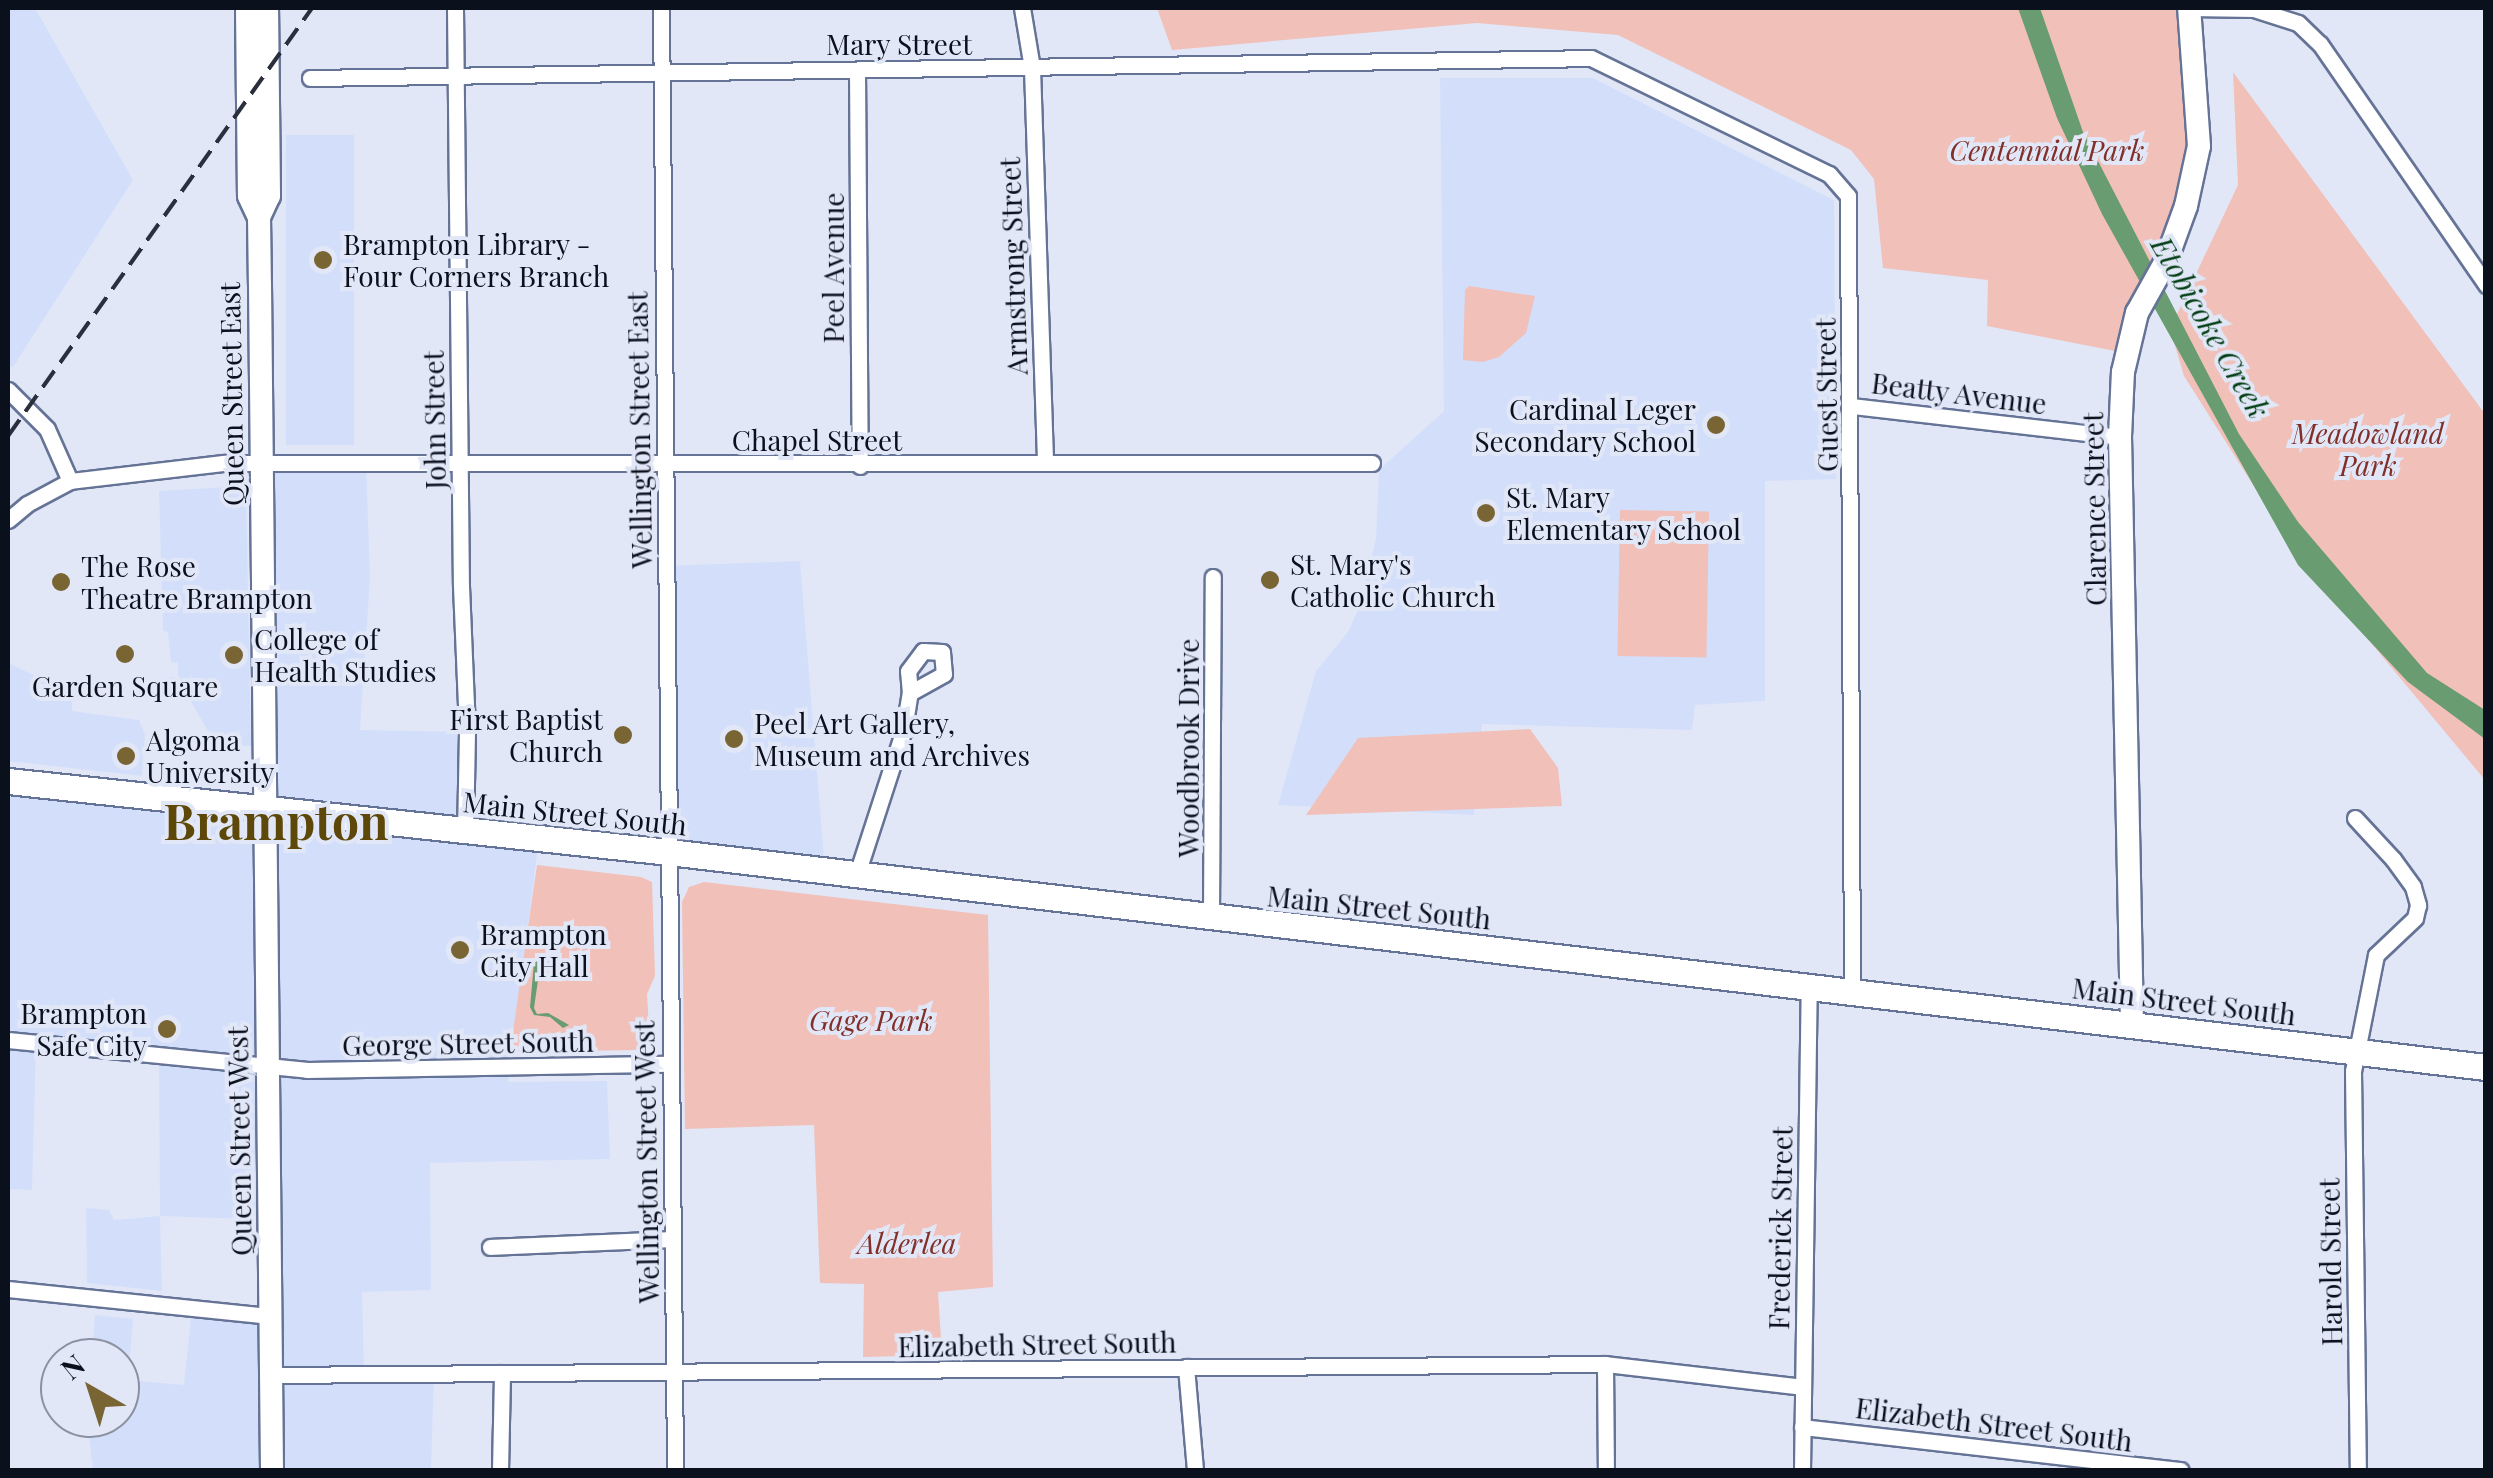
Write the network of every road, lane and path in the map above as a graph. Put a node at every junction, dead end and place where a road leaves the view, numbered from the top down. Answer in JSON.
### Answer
{"nodes":[{"id":1,"x":246,"y":8,"type":"edge"},
{"id":2,"x":267,"y":8,"type":"edge"},
{"id":3,"x":455,"y":8,"type":"edge"},
{"id":4,"x":661,"y":8,"type":"edge"},
{"id":5,"x":1022,"y":8,"type":"edge"},
{"id":6,"x":2190,"y":8,"type":"edge"},
{"id":7,"x":1488,"y":60,"type":"joint"},
{"id":8,"x":1032,"y":68,"type":"junction"},
{"id":9,"x":662,"y":70,"type":"junction"},
{"id":10,"x":857,"y":70,"type":"junction"},
{"id":11,"x":455,"y":75,"type":"junction"},
{"id":12,"x":310,"y":78,"type":"dead end"},
{"id":13,"x":259,"y":217,"type":"junction"},
{"id":14,"x":2486,"y":285,"type":"edge"},
{"id":15,"x":8,"y":390,"type":"edge"},
{"id":16,"x":1852,"y":406,"type":"junction"},
{"id":17,"x":2120,"y":437,"type":"junction"},
{"id":18,"x":460,"y":462,"type":"junction"},
{"id":19,"x":1044,"y":462,"type":"junction"},
{"id":20,"x":1372,"y":462,"type":"dead end"},
{"id":21,"x":262,"y":464,"type":"junction"},
{"id":22,"x":664,"y":466,"type":"junction"},
{"id":23,"x":860,"y":466,"type":"junction"},
{"id":24,"x":70,"y":482,"type":"junction"},
{"id":25,"x":8,"y":520,"type":"edge"},
{"id":26,"x":1213,"y":578,"type":"dead end"},
{"id":27,"x":910,"y":693,"type":"dead end"},
{"id":28,"x":8,"y":781,"type":"edge"},
{"id":29,"x":266,"y":810,"type":"junction"},
{"id":30,"x":2355,"y":818,"type":"dead end"},
{"id":31,"x":465,"y":832,"type":"junction"},
{"id":32,"x":669,"y":852,"type":"junction"},
{"id":33,"x":858,"y":874,"type":"junction"},
{"id":34,"x":1212,"y":918,"type":"junction"},
{"id":35,"x":1809,"y":986,"type":"junction"},
{"id":36,"x":1852,"y":991,"type":"junction"},
{"id":37,"x":2132,"y":1024,"type":"junction"},
{"id":38,"x":8,"y":1040,"type":"edge"},
{"id":39,"x":2356,"y":1053,"type":"junction"},
{"id":40,"x":668,"y":1064,"type":"junction"},
{"id":41,"x":268,"y":1067,"type":"junction"},
{"id":42,"x":2486,"y":1067,"type":"edge"},
{"id":43,"x":671,"y":1239,"type":"junction"},
{"id":44,"x":490,"y":1247,"type":"dead end"},
{"id":45,"x":8,"y":1289,"type":"edge"},
{"id":46,"x":271,"y":1316,"type":"junction"},
{"id":47,"x":1604,"y":1364,"type":"junction"},
{"id":48,"x":1186,"y":1368,"type":"junction"},
{"id":49,"x":502,"y":1373,"type":"junction"},
{"id":50,"x":674,"y":1374,"type":"junction"},
{"id":51,"x":271,"y":1375,"type":"junction"},
{"id":52,"x":1803,"y":1387,"type":"junction"},
{"id":53,"x":1802,"y":1427,"type":"junction"},
{"id":54,"x":272,"y":1470,"type":"edge"},
{"id":55,"x":500,"y":1470,"type":"edge"},
{"id":56,"x":675,"y":1470,"type":"edge"},
{"id":57,"x":1195,"y":1470,"type":"edge"},
{"id":58,"x":1606,"y":1470,"type":"edge"},
{"id":59,"x":1802,"y":1470,"type":"edge"},
{"id":60,"x":2181,"y":1470,"type":"edge"},
{"id":61,"x":2358,"y":1470,"type":"edge"}],
"edges":[{"from":1,"to":13,"type":"main road","name":"Queen Street East"},
{"from":2,"to":13,"type":"main road","name":"Queen Street East"},
{"from":3,"to":11,"type":"street","name":"John Street"},
{"from":4,"to":9,"type":"street","name":"Wellington Street East"},
{"from":5,"to":8,"type":"street","name":"Armstrong Street"},
{"from":6,"to":14,"type":"street"},
{"from":6,"to":17,"type":"main road","name":"Clarence Street"},
{"from":7,"to":8,"type":"street","name":"Mary Street"},
{"from":7,"to":16,"type":"street","name":"Guest Street"},
{"from":8,"to":10,"type":"street","name":"Mary Street"},
{"from":8,"to":19,"type":"street","name":"Armstrong Street"},
{"from":9,"to":10,"type":"street","name":"Mary Street"},
{"from":9,"to":11,"type":"street","name":"Mary Street"},
{"from":9,"to":22,"type":"street","name":"Wellington Street East"},
{"from":10,"to":23,"type":"street","name":"Peel Avenue"},
{"from":11,"to":12,"type":"street","name":"Mary Street"},
{"from":11,"to":18,"type":"street","name":"John Street"},
{"from":13,"to":21,"type":"main road","name":"Queen Street East"},
{"from":15,"to":24,"type":"street"},
{"from":16,"to":17,"type":"street","name":"Beatty Avenue"},
{"from":16,"to":36,"type":"street","name":"Guest Street"},
{"from":17,"to":37,"type":"main road","name":"Clarence Street"},
{"from":18,"to":21,"type":"street","name":"Chapel Street"},
{"from":18,"to":22,"type":"street","name":"Chapel Street"},
{"from":18,"to":31,"type":"street","name":"John Street"},
{"from":19,"to":20,"type":"street","name":"Chapel Street"},
{"from":19,"to":23,"type":"street","name":"Chapel Street"},
{"from":21,"to":24,"type":"street","name":"Chapel Street"},
{"from":21,"to":29,"type":"main road","name":"Queen Street East"},
{"from":22,"to":23,"type":"street","name":"Chapel Street"},
{"from":22,"to":32,"type":"street","name":"Wellington Street East"},
{"from":24,"to":25,"type":"street","name":"Chapel Street"},
{"from":26,"to":34,"type":"street","name":"Woodbrook Drive"},
{"from":27,"to":33,"type":"street"},
{"from":28,"to":29,"type":"main road","name":"Main Street South"},
{"from":29,"to":31,"type":"main road","name":"Main Street South"},
{"from":29,"to":41,"type":"main road","name":"Queen Street West"},
{"from":30,"to":39,"type":"street","name":"Harold Street"},
{"from":31,"to":32,"type":"main road","name":"Main Street South"},
{"from":32,"to":33,"type":"main road","name":"Main Street South"},
{"from":32,"to":40,"type":"street","name":"Wellington Street West"},
{"from":33,"to":34,"type":"main road","name":"Main Street South"},
{"from":34,"to":35,"type":"main road","name":"Main Street South"},
{"from":35,"to":36,"type":"main road","name":"Main Street South"},
{"from":35,"to":52,"type":"street","name":"Frederick Street"},
{"from":36,"to":37,"type":"main road","name":"Main Street South"},
{"from":37,"to":39,"type":"main road","name":"Main Street South"},
{"from":38,"to":41,"type":"street","name":"George Street South"},
{"from":39,"to":42,"type":"main road","name":"Main Street South"},
{"from":39,"to":61,"type":"street","name":"Harold Street"},
{"from":40,"to":41,"type":"street","name":"George Street South"},
{"from":40,"to":43,"type":"street","name":"Wellington Street West"},
{"from":41,"to":46,"type":"main road","name":"Queen Street West"},
{"from":43,"to":44,"type":"street"},
{"from":43,"to":50,"type":"street","name":"Wellington Street West"},
{"from":45,"to":46,"type":"street"},
{"from":46,"to":51,"type":"main road","name":"Queen Street West"},
{"from":47,"to":48,"type":"street","name":"Elizabeth Street South"},
{"from":47,"to":52,"type":"street","name":"Elizabeth Street South"},
{"from":47,"to":58,"type":"street"},
{"from":48,"to":50,"type":"street","name":"Elizabeth Street South"},
{"from":48,"to":57,"type":"street"},
{"from":49,"to":50,"type":"street","name":"Elizabeth Street South"},
{"from":49,"to":51,"type":"street","name":"Elizabeth Street South"},
{"from":49,"to":55,"type":"street"},
{"from":50,"to":56,"type":"street","name":"Wellington Street West"},
{"from":51,"to":54,"type":"main road","name":"Queen Street West"},
{"from":52,"to":53,"type":"street","name":"Frederick Street"},
{"from":53,"to":59,"type":"street","name":"Frederick Street"},
{"from":53,"to":60,"type":"street","name":"Elizabeth Street South"}]}
